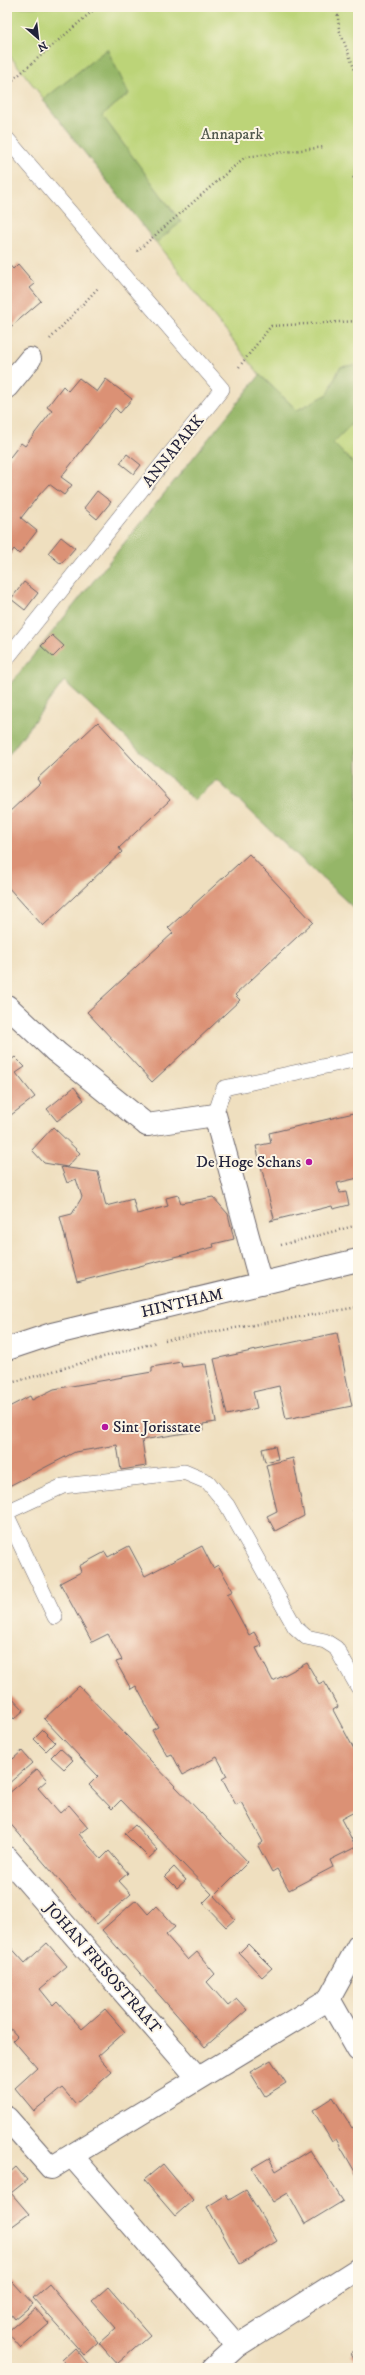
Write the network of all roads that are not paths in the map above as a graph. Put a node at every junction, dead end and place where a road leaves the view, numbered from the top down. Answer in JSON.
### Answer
{"nodes":[{"id":1,"x":7,"y":139,"type":"edge"},
{"id":2,"x":30,"y":359,"type":"road end"},
{"id":3,"x":7,"y":387,"type":"edge"},
{"id":4,"x":7,"y":658,"type":"edge"},
{"id":5,"x":7,"y":1006,"type":"edge"},
{"id":6,"x":358,"y":1059,"type":"edge"},
{"id":7,"x":215,"y":1115,"type":"junction"},
{"id":8,"x":358,"y":1260,"type":"edge"},
{"id":9,"x":262,"y":1284,"type":"junction"},
{"id":10,"x":7,"y":1349,"type":"edge"},
{"id":11,"x":7,"y":1512,"type":"edge"},
{"id":12,"x":7,"y":1516,"type":"edge"},
{"id":13,"x":56,"y":1617,"type":"dead end"},
{"id":14,"x":358,"y":1687,"type":"edge"},
{"id":15,"x":7,"y":1858,"type":"edge"},
{"id":16,"x":358,"y":1946,"type":"edge"},
{"id":17,"x":329,"y":1999,"type":"junction"},
{"id":18,"x":358,"y":2050,"type":"edge"},
{"id":19,"x":198,"y":2078,"type":"junction"},
{"id":20,"x":7,"y":2118,"type":"edge"},
{"id":21,"x":72,"y":2156,"type":"junction"},
{"id":22,"x":358,"y":2269,"type":"edge"},
{"id":23,"x":237,"y":2346,"type":"junction"},
{"id":24,"x":213,"y":2368,"type":"edge"}],
"edges":[{"from":1,"to":4,"type":"lane","name":"ANNAPARK"},
{"from":2,"to":3,"type":"street"},
{"from":5,"to":7,"type":"street"},
{"from":6,"to":7,"type":"lane"},
{"from":7,"to":9,"type":"street"},
{"from":8,"to":9,"type":"street","name":"HINTHAM"},
{"from":9,"to":10,"type":"street","name":"HINTHAM"},
{"from":11,"to":14,"type":"lane"},
{"from":12,"to":13,"type":"lane"},
{"from":15,"to":19,"type":"street","name":"JOHAN FRISOSTRAAT"},
{"from":16,"to":17,"type":"street"},
{"from":17,"to":18,"type":"street"},
{"from":17,"to":19,"type":"street"},
{"from":19,"to":21,"type":"street"},
{"from":20,"to":21,"type":"street"},
{"from":21,"to":23,"type":"street"},
{"from":22,"to":23,"type":"street"},
{"from":23,"to":24,"type":"street"}]}
